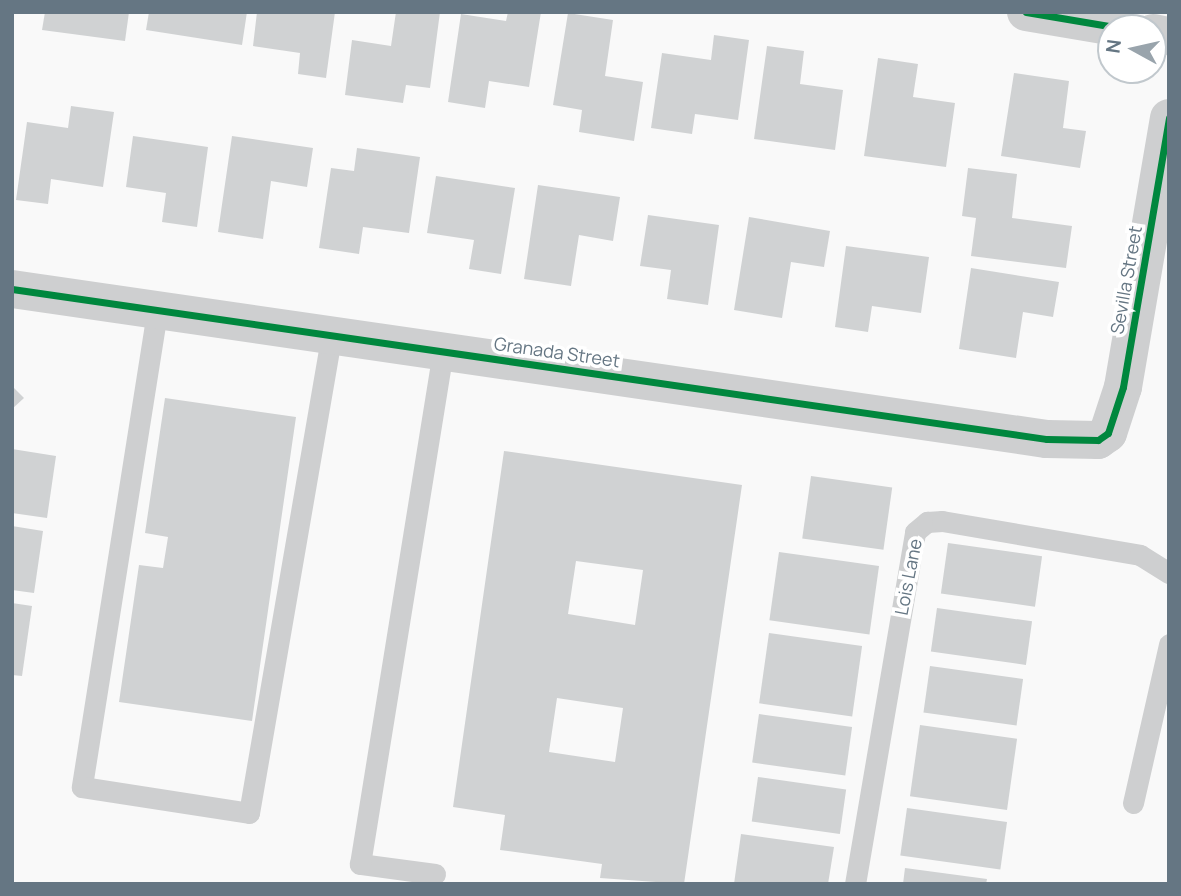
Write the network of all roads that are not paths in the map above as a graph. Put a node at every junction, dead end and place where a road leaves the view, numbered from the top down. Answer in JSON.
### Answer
{"nodes":[{"id":1,"x":1026,"y":12,"type":"edge"},
{"id":2,"x":1097,"y":24,"type":"edge"},
{"id":3,"x":1169,"y":118,"type":"edge"},
{"id":4,"x":12,"y":289,"type":"edge"},
{"id":5,"x":157,"y":312,"type":"junction"},
{"id":6,"x":331,"y":338,"type":"junction"},
{"id":7,"x":443,"y":351,"type":"junction"},
{"id":8,"x":1098,"y":440,"type":"joint"},
{"id":9,"x":1169,"y":573,"type":"edge"},
{"id":10,"x":1169,"y":644,"type":"edge"},
{"id":11,"x":1133,"y":803,"type":"dead end"},
{"id":12,"x":435,"y":874,"type":"dead end"},
{"id":13,"x":855,"y":884,"type":"edge"}],
"edges":[{"from":1,"to":2,"type":"street"},
{"from":3,"to":8,"type":"street","name":"Sevilla Street"},
{"from":4,"to":5,"type":"street","name":"Granada Street"},
{"from":5,"to":6,"type":"street","name":"Granada Street"},
{"from":5,"to":6,"type":"lane"},
{"from":6,"to":7,"type":"street","name":"Granada Street"},
{"from":7,"to":8,"type":"street","name":"Granada Street"},
{"from":7,"to":12,"type":"lane"},
{"from":9,"to":13,"type":"lane","name":"Lois Lane"},
{"from":10,"to":11,"type":"lane"}]}
